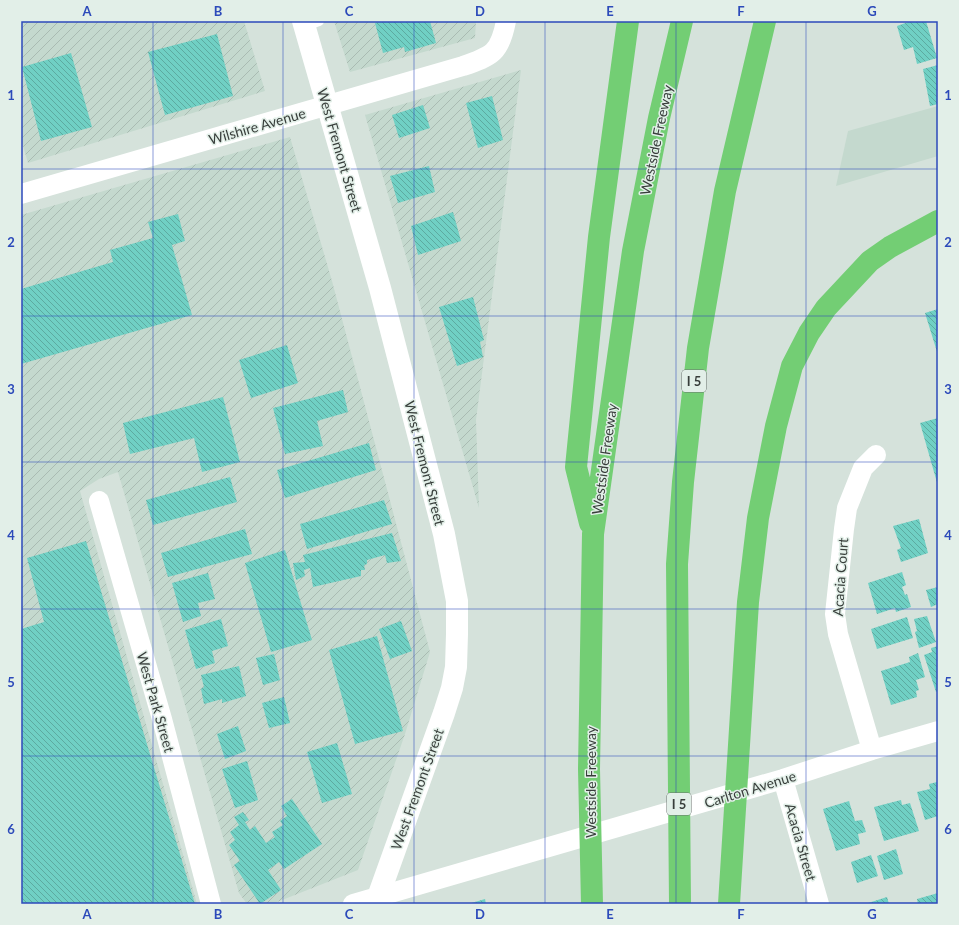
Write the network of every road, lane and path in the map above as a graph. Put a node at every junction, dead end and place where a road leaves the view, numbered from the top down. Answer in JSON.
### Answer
{"nodes":[{"id":1,"x":506,"y":21,"type":"edge"},
{"id":2,"x":628,"y":21,"type":"edge"},
{"id":3,"x":682,"y":21,"type":"edge"},
{"id":4,"x":765,"y":21,"type":"edge"},
{"id":5,"x":309,"y":23,"type":"edge"},
{"id":6,"x":327,"y":105,"type":"junction"},
{"id":7,"x":21,"y":194,"type":"edge"},
{"id":8,"x":938,"y":221,"type":"edge"},
{"id":9,"x":876,"y":455,"type":"dead end"},
{"id":10,"x":99,"y":501,"type":"dead end"},
{"id":11,"x":593,"y":534,"type":"junction"},
{"id":12,"x":938,"y":731,"type":"edge"},
{"id":13,"x":872,"y":750,"type":"junction"},
{"id":14,"x":783,"y":779,"type":"junction"},
{"id":15,"x":378,"y":900,"type":"edge"},
{"id":16,"x":211,"y":904,"type":"edge"},
{"id":17,"x":353,"y":904,"type":"edge"},
{"id":18,"x":592,"y":904,"type":"edge"},
{"id":19,"x":680,"y":904,"type":"edge"},
{"id":20,"x":729,"y":904,"type":"edge"},
{"id":21,"x":819,"y":904,"type":"edge"}],
"edges":[{"from":1,"to":6,"type":"street","name":"Wilshire Avenue"},
{"from":2,"to":11,"type":"highway"},
{"from":3,"to":11,"type":"highway","name":"Westside Freeway"},
{"from":4,"to":19,"type":"highway","number":"I 5"},
{"from":5,"to":6,"type":"street","name":"West Fremont Street"},
{"from":6,"to":7,"type":"street","name":"Wilshire Avenue"},
{"from":6,"to":15,"type":"street","name":"West Fremont Street"},
{"from":8,"to":20,"type":"highway"},
{"from":9,"to":13,"type":"street","name":"Acacia Court"},
{"from":10,"to":16,"type":"street","name":"West Park Street"},
{"from":11,"to":18,"type":"highway","name":"Westside Freeway"},
{"from":12,"to":13,"type":"street","name":"Carlton Avenue"},
{"from":13,"to":14,"type":"street","name":"Carlton Avenue"},
{"from":14,"to":15,"type":"street","name":"Carlton Avenue"},
{"from":14,"to":21,"type":"street","name":"Acacia Street"},
{"from":15,"to":17,"type":"street","name":"Carlton Avenue"}]}
